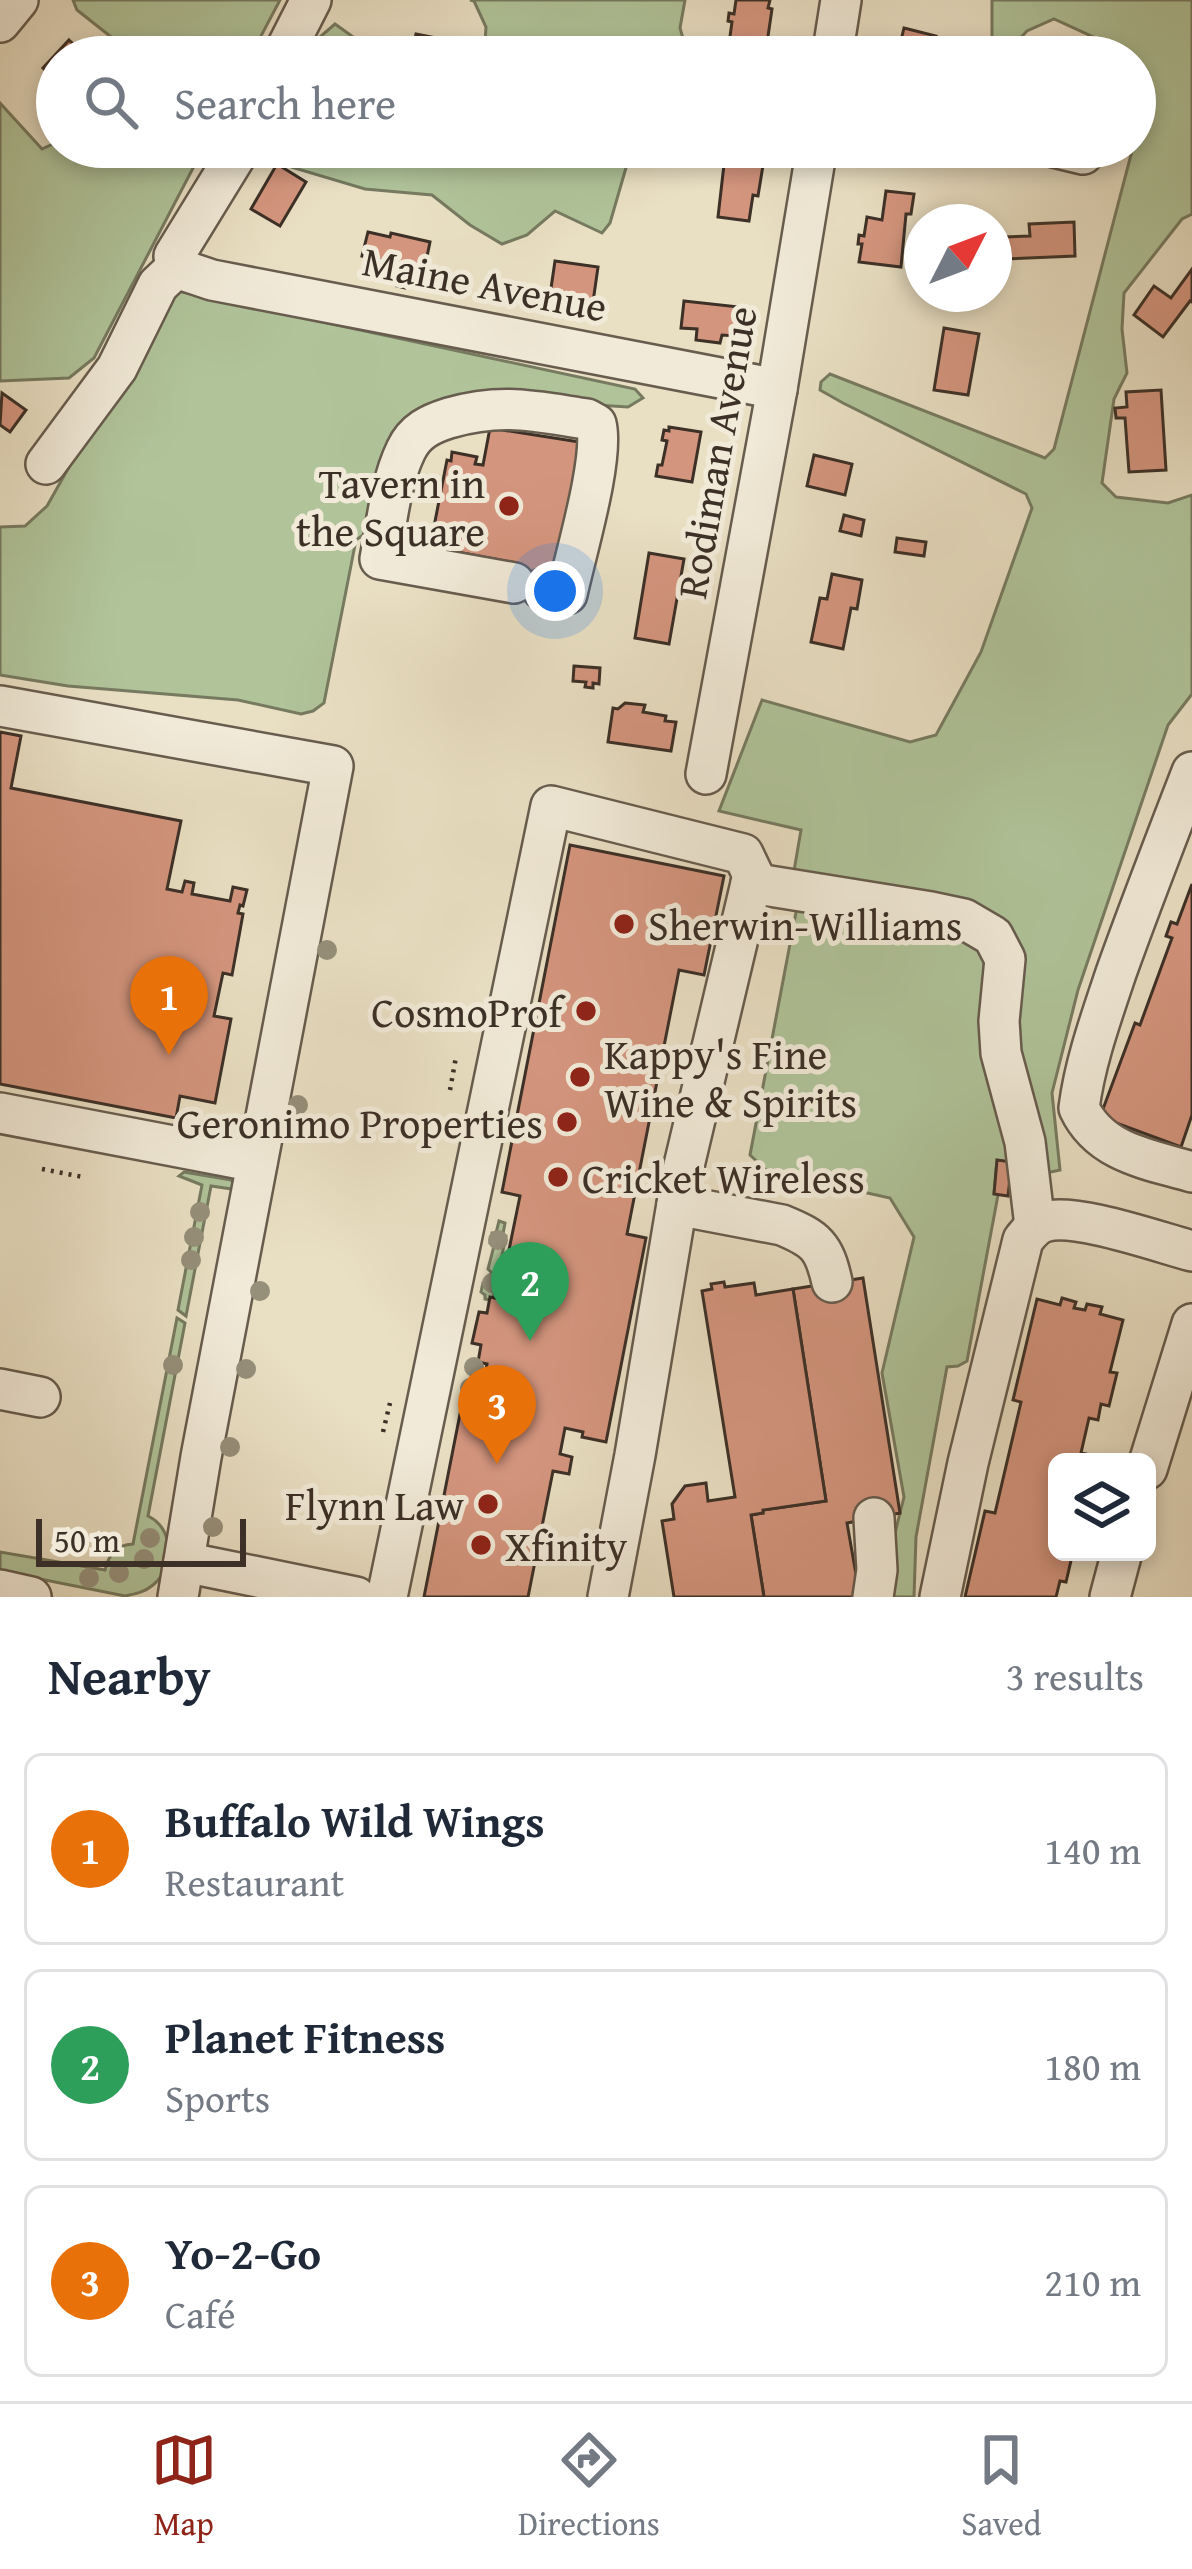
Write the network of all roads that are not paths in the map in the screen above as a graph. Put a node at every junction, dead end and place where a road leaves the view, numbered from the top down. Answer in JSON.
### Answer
{"nodes":[{"id":1,"x":18,"y":0,"type":"edge"},
{"id":2,"x":311,"y":0,"type":"edge"},
{"id":3,"x":841,"y":0,"type":"edge"},
{"id":4,"x":0,"y":22,"type":"edge"},
{"id":5,"x":293,"y":36,"type":"edge"},
{"id":6,"x":835,"y":36,"type":"edge"},
{"id":7,"x":228,"y":168,"type":"edge"},
{"id":8,"x":814,"y":168,"type":"edge"},
{"id":9,"x":176,"y":268,"type":"junction"},
{"id":10,"x":777,"y":388,"type":"junction"},
{"id":11,"x":46,"y":464,"type":"dead end"},
{"id":12,"x":528,"y":586,"type":"joint"},
{"id":13,"x":0,"y":706,"type":"edge"},
{"id":14,"x":1192,"y":772,"type":"edge"},
{"id":15,"x":706,"y":774,"type":"dead end"},
{"id":16,"x":752,"y":883,"type":"junction"},
{"id":17,"x":0,"y":1113,"type":"edge"},
{"id":18,"x":257,"y":1162,"type":"junction"},
{"id":19,"x":1192,"y":1172,"type":"edge"},
{"id":20,"x":677,"y":1205,"type":"junction"},
{"id":21,"x":1035,"y":1226,"type":"junction"},
{"id":22,"x":1192,"y":1251,"type":"edge"},
{"id":23,"x":832,"y":1282,"type":"dead end"},
{"id":24,"x":1192,"y":1324,"type":"edge"},
{"id":25,"x":0,"y":1389,"type":"edge"},
{"id":26,"x":40,"y":1397,"type":"dead end"},
{"id":27,"x":1152,"y":1453,"type":"edge"},
{"id":28,"x":874,"y":1518,"type":"dead end"},
{"id":29,"x":1120,"y":1561,"type":"edge"},
{"id":30,"x":181,"y":1579,"type":"edge"},
{"id":31,"x":0,"y":1591,"type":"edge"},
{"id":32,"x":31,"y":1597,"type":"edge"},
{"id":33,"x":356,"y":1597,"type":"edge"},
{"id":34,"x":387,"y":1597,"type":"edge"},
{"id":35,"x":608,"y":1597,"type":"edge"},
{"id":36,"x":873,"y":1597,"type":"edge"},
{"id":37,"x":940,"y":1597,"type":"edge"},
{"id":38,"x":1110,"y":1597,"type":"edge"}],
"edges":[{"from":1,"to":4,"type":"street"},
{"from":2,"to":5,"type":"street"},
{"from":3,"to":6,"type":"street"},
{"from":7,"to":9,"type":"street"},
{"from":8,"to":10,"type":"street","name":"Rodiman Avenue"},
{"from":9,"to":10,"type":"street","name":"Maine Avenue"},
{"from":9,"to":11,"type":"street"},
{"from":10,"to":15,"type":"street","name":"Rodiman Avenue"},
{"from":12,"to":12,"type":"street"},
{"from":13,"to":18,"type":"street"},
{"from":14,"to":19,"type":"street"},
{"from":16,"to":20,"type":"street"},
{"from":16,"to":21,"type":"street"},
{"from":16,"to":34,"type":"street"},
{"from":17,"to":18,"type":"street"},
{"from":18,"to":30,"type":"street"},
{"from":20,"to":23,"type":"street"},
{"from":20,"to":35,"type":"street"},
{"from":21,"to":22,"type":"street"},
{"from":21,"to":37,"type":"street"},
{"from":24,"to":27,"type":"street"},
{"from":25,"to":26,"type":"street"},
{"from":28,"to":36,"type":"street"},
{"from":29,"to":38,"type":"street"},
{"from":30,"to":33,"type":"street"},
{"from":31,"to":32,"type":"street"}]}
